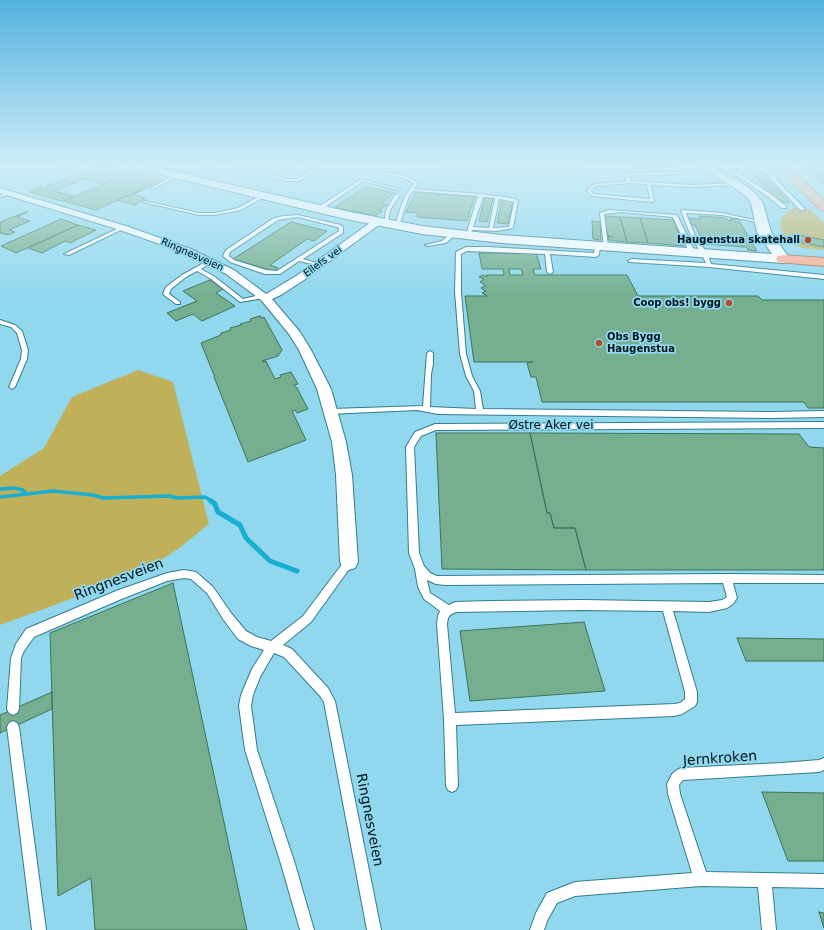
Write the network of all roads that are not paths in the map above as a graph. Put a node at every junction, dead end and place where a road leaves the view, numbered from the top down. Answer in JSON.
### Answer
{"nodes":[{"id":1,"x":55,"y":208,"type":"edge"},
{"id":2,"x":174,"y":208,"type":"edge"},
{"id":3,"x":240,"y":208,"type":"edge"},
{"id":4,"x":389,"y":208,"type":"edge"},
{"id":5,"x":398,"y":208,"type":"edge"},
{"id":6,"x":477,"y":208,"type":"edge"},
{"id":7,"x":495,"y":208,"type":"edge"},
{"id":8,"x":515,"y":208,"type":"edge"},
{"id":9,"x":758,"y":208,"type":"edge"},
{"id":10,"x":318,"y":209,"type":"edge"},
{"id":11,"x":761,"y":222,"type":"junction"},
{"id":12,"x":386,"y":224,"type":"junction"},
{"id":13,"x":122,"y":228,"type":"junction"},
{"id":14,"x":491,"y":229,"type":"junction"},
{"id":15,"x":469,"y":232,"type":"junction"},
{"id":16,"x":454,"y":234,"type":"junction"},
{"id":17,"x":427,"y":245,"type":"dead end"},
{"id":18,"x":600,"y":249,"type":"junction"},
{"id":19,"x":547,"y":252,"type":"junction"},
{"id":20,"x":67,"y":254,"type":"dead end"},
{"id":21,"x":702,"y":257,"type":"junction"},
{"id":22,"x":824,"y":257,"type":"edge"},
{"id":23,"x":783,"y":259,"type":"junction"},
{"id":24,"x":300,"y":260,"type":"junction"},
{"id":25,"x":808,"y":260,"type":"junction"},
{"id":26,"x":211,"y":261,"type":"junction"},
{"id":27,"x":631,"y":262,"type":"dead end"},
{"id":28,"x":824,"y":262,"type":"edge"},
{"id":29,"x":318,"y":265,"type":"junction"},
{"id":30,"x":197,"y":269,"type":"junction"},
{"id":31,"x":550,"y":272,"type":"dead end"},
{"id":32,"x":824,"y":277,"type":"edge"},
{"id":33,"x":265,"y":297,"type":"junction"},
{"id":34,"x":178,"y":303,"type":"dead end"},
{"id":35,"x":0,"y":323,"type":"edge"},
{"id":36,"x":430,"y":353,"type":"dead end"},
{"id":37,"x":12,"y":387,"type":"dead end"},
{"id":38,"x":426,"y":410,"type":"junction"},
{"id":39,"x":480,"y":411,"type":"junction"},
{"id":40,"x":332,"y":412,"type":"junction"},
{"id":41,"x":824,"y":414,"type":"edge"},
{"id":42,"x":824,"y":425,"type":"edge"},
{"id":43,"x":349,"y":562,"type":"joint"},
{"id":44,"x":420,"y":568,"type":"junction"},
{"id":45,"x":727,"y":578,"type":"junction"},
{"id":46,"x":824,"y":579,"type":"edge"},
{"id":47,"x":668,"y":607,"type":"junction"},
{"id":48,"x":448,"y":610,"type":"junction"},
{"id":49,"x":272,"y":647,"type":"junction"},
{"id":50,"x":13,"y":709,"type":"dead end"},
{"id":51,"x":450,"y":719,"type":"junction"},
{"id":52,"x":14,"y":727,"type":"dead end"},
{"id":53,"x":824,"y":764,"type":"edge"},
{"id":54,"x":452,"y":786,"type":"dead end"},
{"id":55,"x":701,"y":879,"type":"junction"},
{"id":56,"x":764,"y":880,"type":"junction"},
{"id":57,"x":824,"y":881,"type":"edge"},
{"id":58,"x":39,"y":930,"type":"edge"},
{"id":59,"x":307,"y":930,"type":"edge"},
{"id":60,"x":374,"y":930,"type":"edge"},
{"id":61,"x":537,"y":930,"type":"edge"},
{"id":62,"x":769,"y":930,"type":"edge"}],
"edges":[{"from":1,"to":13,"type":"street","name":"Ringnesveien"},
{"from":2,"to":3,"type":"lane"},
{"from":4,"to":12,"type":"lane"},
{"from":5,"to":12,"type":"lane"},
{"from":6,"to":15,"type":"lane"},
{"from":7,"to":14,"type":"lane"},
{"from":8,"to":14,"type":"lane"},
{"from":9,"to":11,"type":"street"},
{"from":10,"to":12,"type":"street"},
{"from":11,"to":21,"type":"lane"},
{"from":11,"to":23,"type":"street"},
{"from":12,"to":16,"type":"street"},
{"from":12,"to":29,"type":"street","name":"Ellefs vei"},
{"from":13,"to":20,"type":"lane"},
{"from":13,"to":26,"type":"street","name":"Ringnesveien"},
{"from":14,"to":15,"type":"lane"},
{"from":15,"to":16,"type":"street"},
{"from":15,"to":18,"type":"street"},
{"from":16,"to":17,"type":"lane"},
{"from":18,"to":19,"type":"lane"},
{"from":18,"to":21,"type":"street"},
{"from":18,"to":21,"type":"lane"},
{"from":19,"to":31,"type":"lane"},
{"from":19,"to":39,"type":"lane"},
{"from":21,"to":23,"type":"street"},
{"from":21,"to":27,"type":"lane"},
{"from":21,"to":32,"type":"lane"},
{"from":22,"to":25,"type":"highway"},
{"from":23,"to":25,"type":"highway"},
{"from":24,"to":24,"type":"lane"},
{"from":24,"to":29,"type":"lane"},
{"from":25,"to":28,"type":"highway"},
{"from":26,"to":30,"type":"lane"},
{"from":26,"to":33,"type":"street","name":"Ringnesveien"},
{"from":29,"to":33,"type":"street","name":"Ellefs vei"},
{"from":30,"to":33,"type":"lane"},
{"from":30,"to":34,"type":"lane"},
{"from":33,"to":40,"type":"street","name":"Ringnesveien"},
{"from":35,"to":37,"type":"lane"},
{"from":36,"to":38,"type":"lane"},
{"from":38,"to":39,"type":"lane","name":"Østre Aker vei"},
{"from":38,"to":40,"type":"lane","name":"Østre Aker vei"},
{"from":39,"to":41,"type":"lane","name":"Østre Aker vei"},
{"from":40,"to":43,"type":"street","name":"Ringnesveien"},
{"from":42,"to":44,"type":"lane","name":"Østre Aker vei"},
{"from":43,"to":49,"type":"lane"},
{"from":44,"to":45,"type":"lane"},
{"from":44,"to":48,"type":"lane","name":"Østre Aker vei"},
{"from":45,"to":46,"type":"lane"},
{"from":45,"to":47,"type":"lane"},
{"from":47,"to":48,"type":"lane"},
{"from":47,"to":51,"type":"lane"},
{"from":48,"to":51,"type":"lane"},
{"from":49,"to":50,"type":"lane","name":"Ringnesveien"},
{"from":49,"to":59,"type":"lane"},
{"from":49,"to":60,"type":"lane","name":"Ringnesveien"},
{"from":51,"to":54,"type":"lane"},
{"from":52,"to":58,"type":"lane"},
{"from":53,"to":55,"type":"lane","name":"Jernkroken"},
{"from":55,"to":56,"type":"lane"},
{"from":55,"to":61,"type":"lane"},
{"from":56,"to":57,"type":"lane"},
{"from":56,"to":62,"type":"lane"}]}
